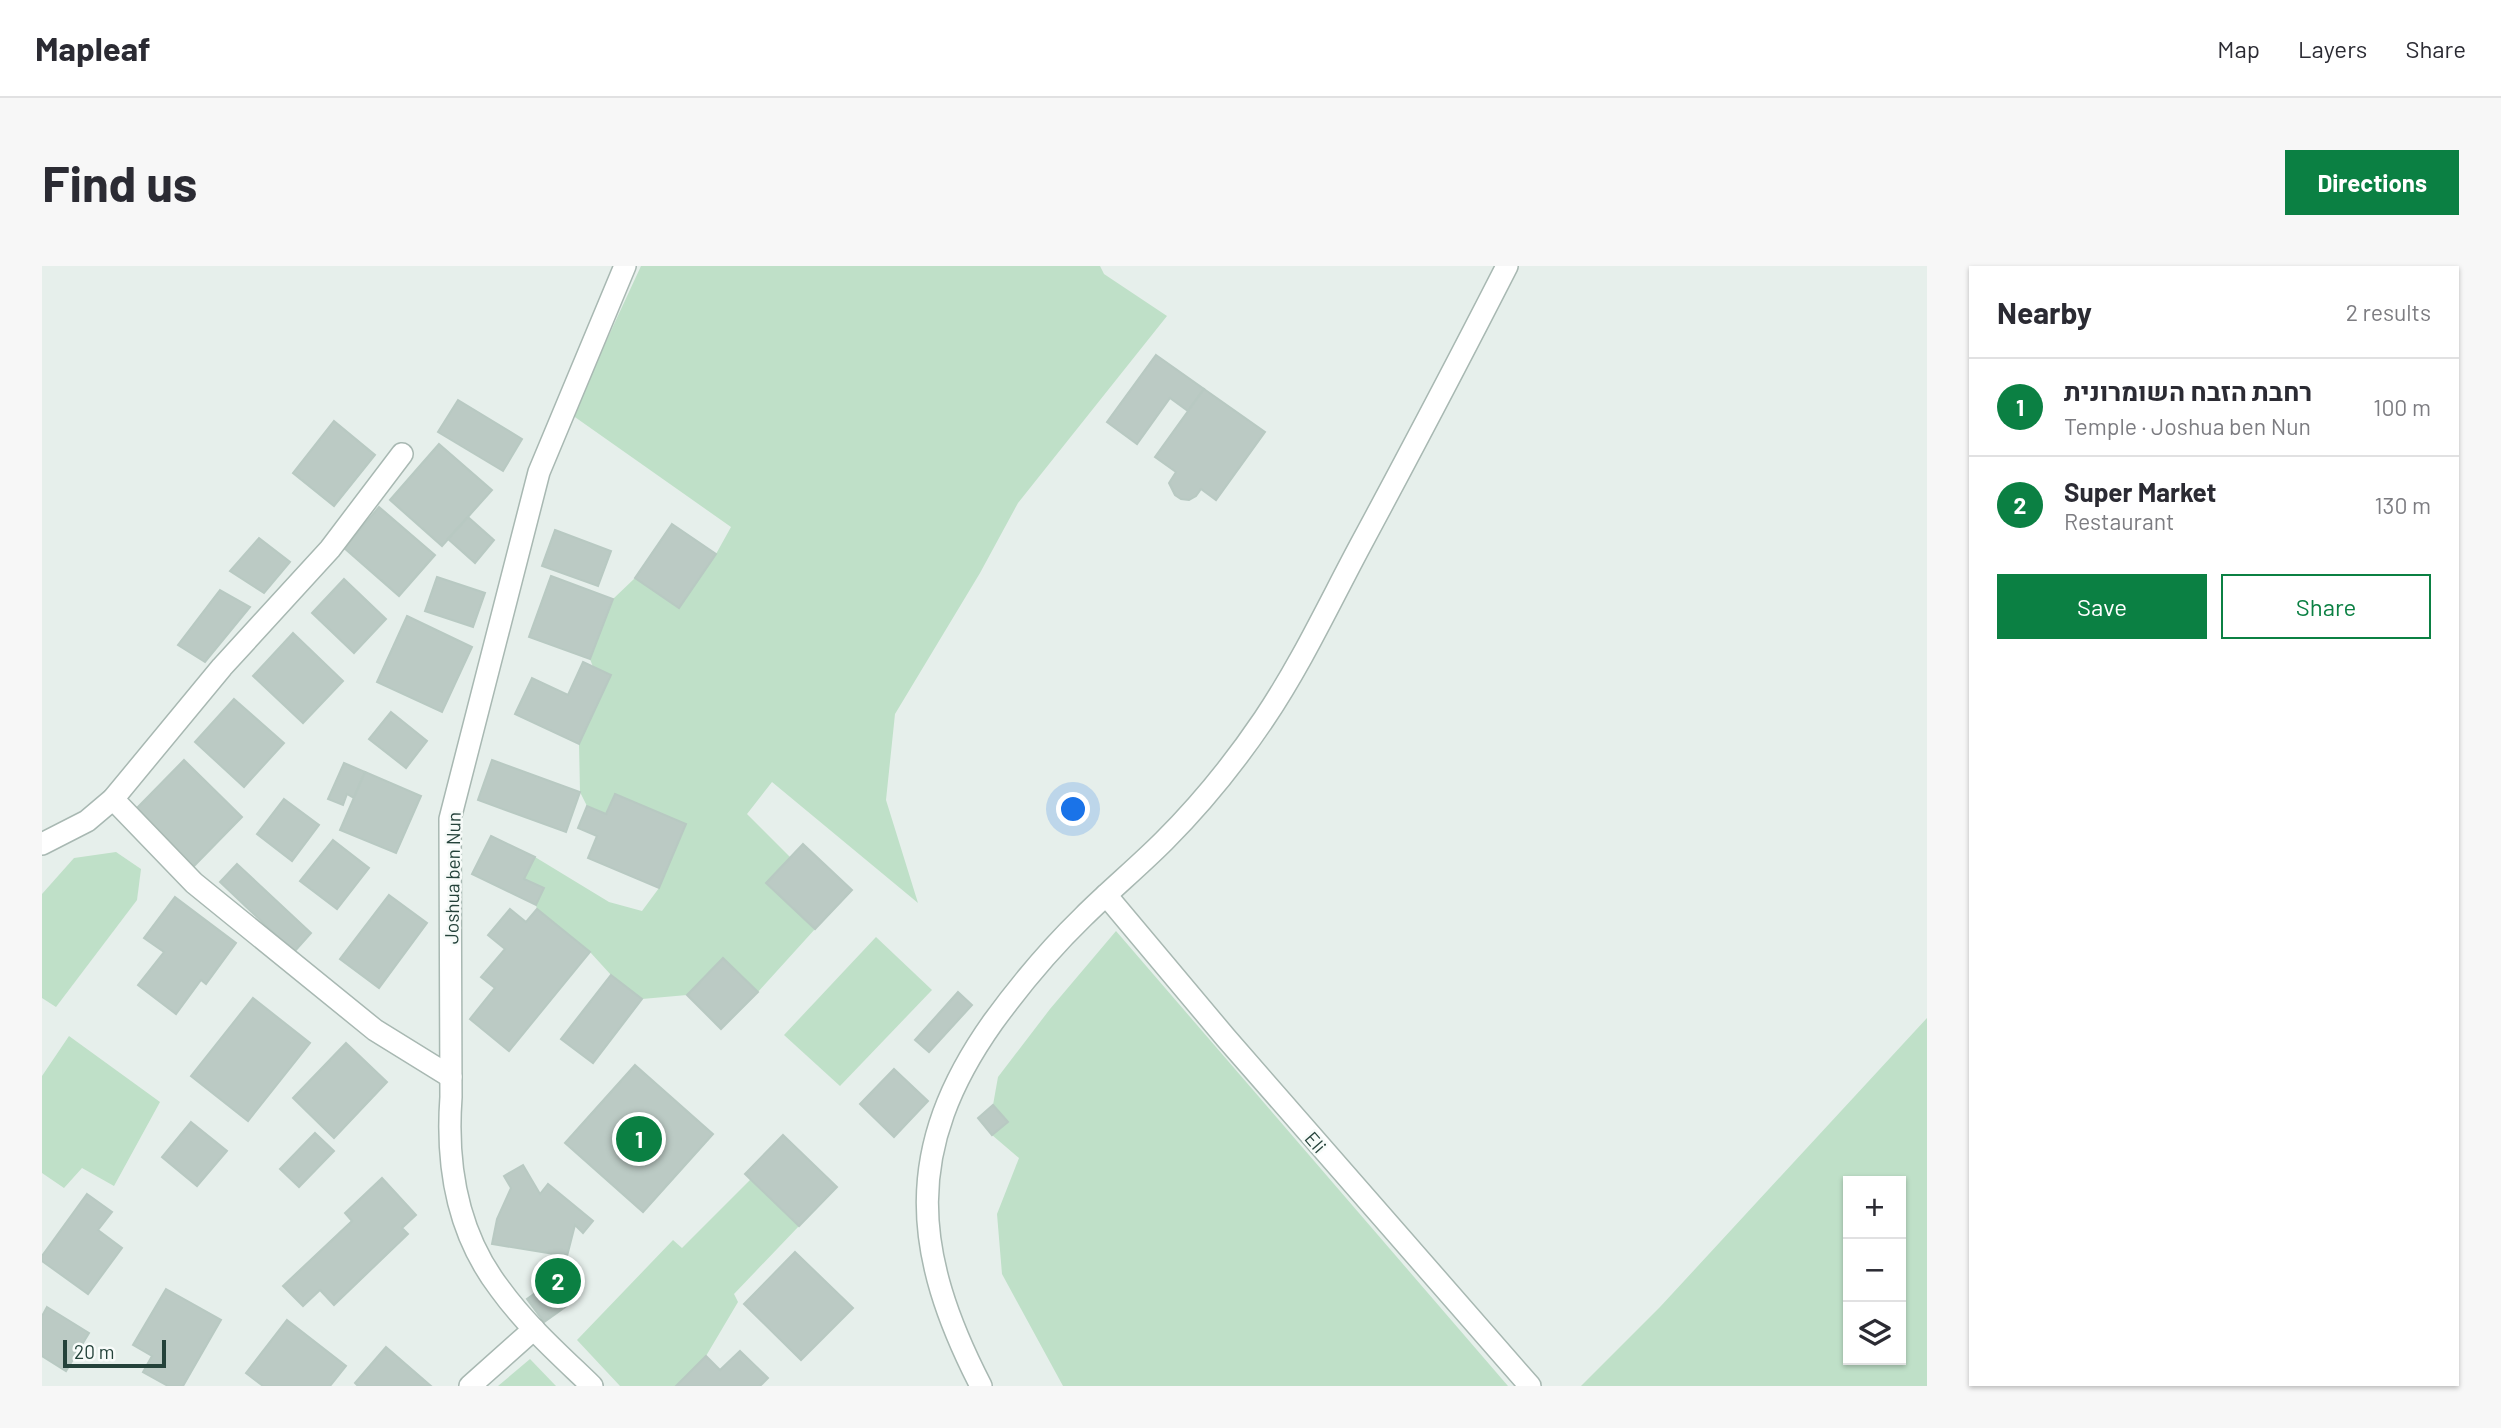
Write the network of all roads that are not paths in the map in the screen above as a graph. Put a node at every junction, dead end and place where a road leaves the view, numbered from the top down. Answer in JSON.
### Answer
{"nodes":[{"id":1,"x":625,"y":266,"type":"edge"},
{"id":2,"x":1507,"y":266,"type":"edge"},
{"id":3,"x":402,"y":454,"type":"dead end"},
{"id":4,"x":113,"y":799,"type":"junction"},
{"id":5,"x":42,"y":844,"type":"edge"},
{"id":6,"x":1106,"y":895,"type":"junction"},
{"id":7,"x":451,"y":1077,"type":"junction"},
{"id":8,"x":534,"y":1329,"type":"junction"},
{"id":9,"x":470,"y":1386,"type":"edge"},
{"id":10,"x":592,"y":1386,"type":"edge"},
{"id":11,"x":981,"y":1386,"type":"edge"},
{"id":12,"x":1530,"y":1386,"type":"edge"}],
"edges":[{"from":1,"to":7,"type":"street","name":"Joshua ben Nun"},
{"from":2,"to":6,"type":"street"},
{"from":3,"to":4,"type":"street"},
{"from":4,"to":5,"type":"street"},
{"from":4,"to":7,"type":"street"},
{"from":6,"to":11,"type":"street"},
{"from":6,"to":12,"type":"street","name":"Eli"},
{"from":7,"to":8,"type":"street","name":"Joshua ben Nun"},
{"from":8,"to":9,"type":"street"},
{"from":8,"to":10,"type":"street","name":"Joshua ben Nun"}]}
